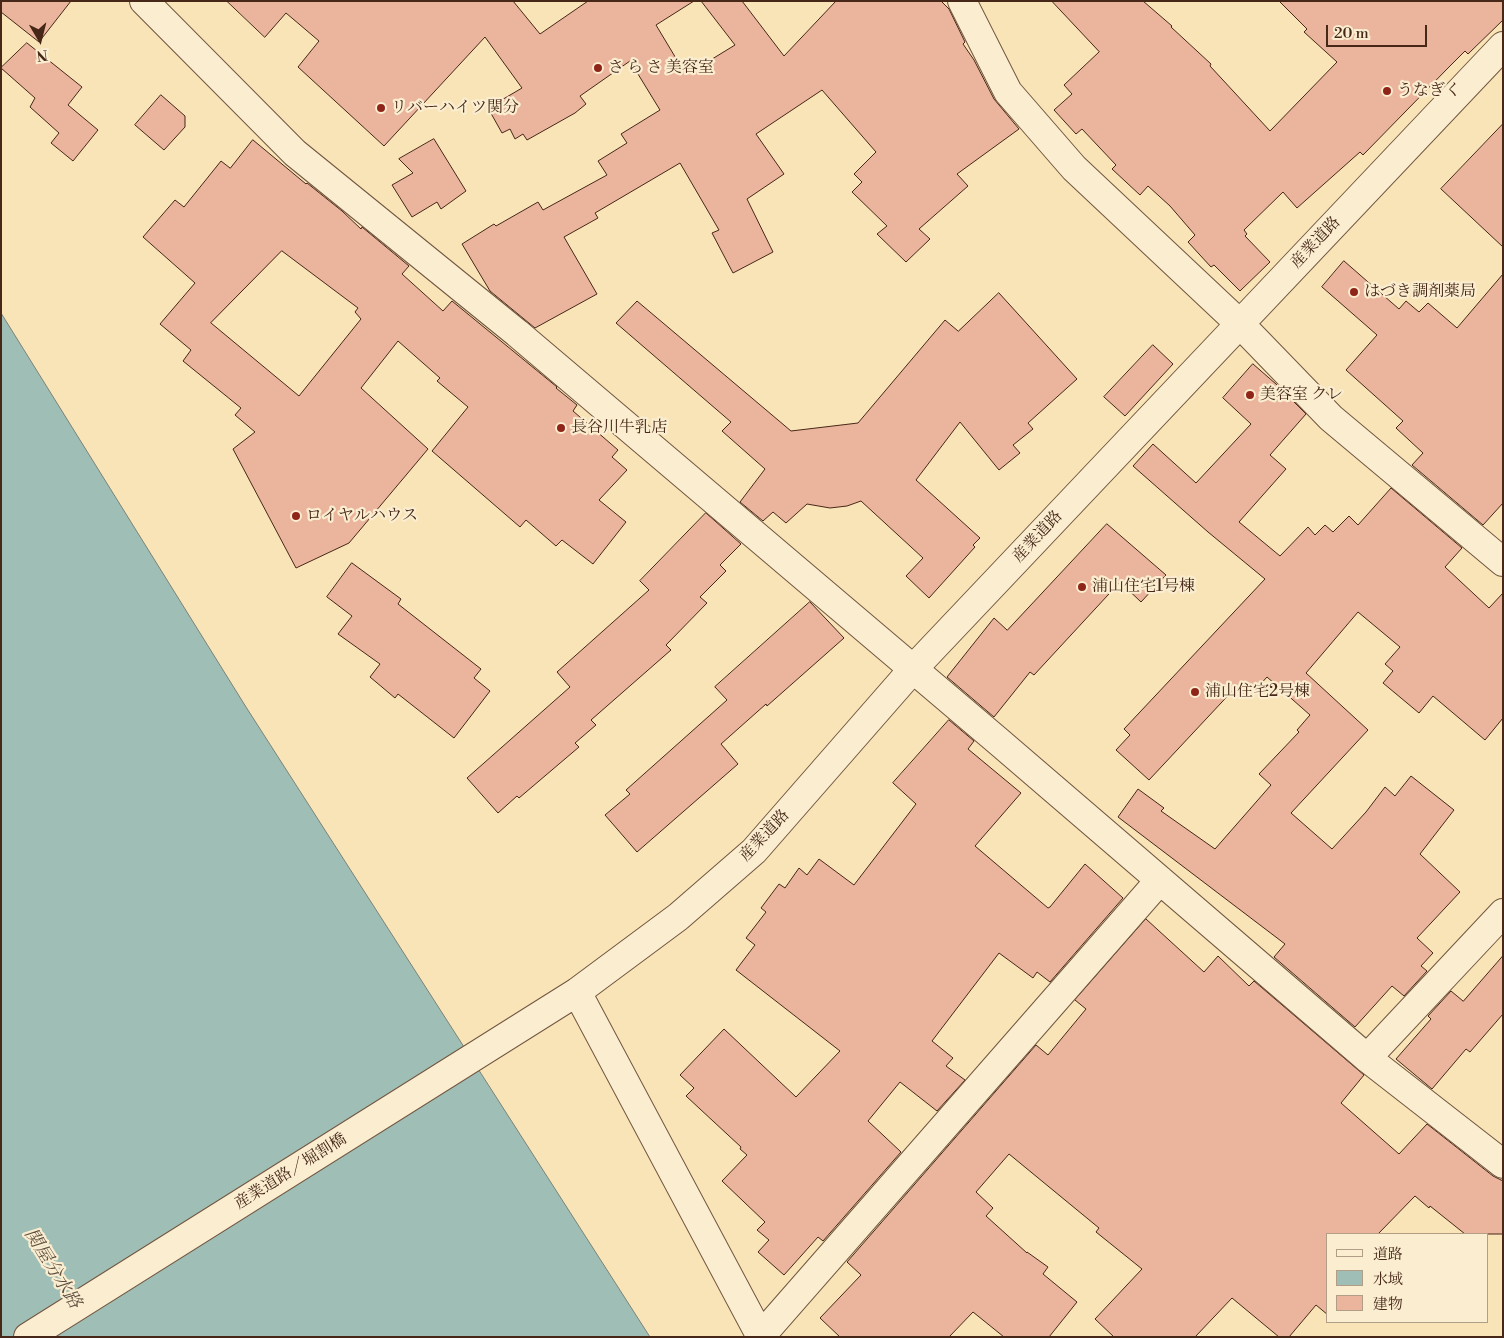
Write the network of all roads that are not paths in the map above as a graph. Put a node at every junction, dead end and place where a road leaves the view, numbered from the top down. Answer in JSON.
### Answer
{"nodes":[{"id":1,"x":144,"y":1,"type":"edge"},
{"id":2,"x":962,"y":1,"type":"edge"},
{"id":3,"x":1503,"y":46,"type":"edge"},
{"id":4,"x":1240,"y":324,"type":"junction"},
{"id":5,"x":1503,"y":562,"type":"edge"},
{"id":6,"x":913,"y":669,"type":"junction"},
{"id":7,"x":1160,"y":880,"type":"junction"},
{"id":8,"x":1503,"y":913,"type":"edge"},
{"id":9,"x":577,"y":992,"type":"junction"},
{"id":10,"x":555,"y":1006,"type":"joint"},
{"id":11,"x":1367,"y":1058,"type":"junction"},
{"id":12,"x":1503,"y":1164,"type":"edge"},
{"id":13,"x":761,"y":1336,"type":"edge"},
{"id":14,"x":28,"y":1337,"type":"edge"}],
"edges":[{"from":1,"to":6,"type":"street"},
{"from":2,"to":4,"type":"street"},
{"from":3,"to":4,"type":"street","name":"産業道路"},
{"from":4,"to":5,"type":"street"},
{"from":4,"to":6,"type":"street","name":"産業道路"},
{"from":6,"to":7,"type":"street"},
{"from":6,"to":9,"type":"street","name":"産業道路"},
{"from":7,"to":11,"type":"street"},
{"from":7,"to":13,"type":"street"},
{"from":8,"to":11,"type":"street"},
{"from":9,"to":10,"type":"street","name":"産業道路"},
{"from":9,"to":13,"type":"street"},
{"from":10,"to":14,"type":"street","name":"産業道路／堀割橋"},
{"from":11,"to":12,"type":"street"}]}
